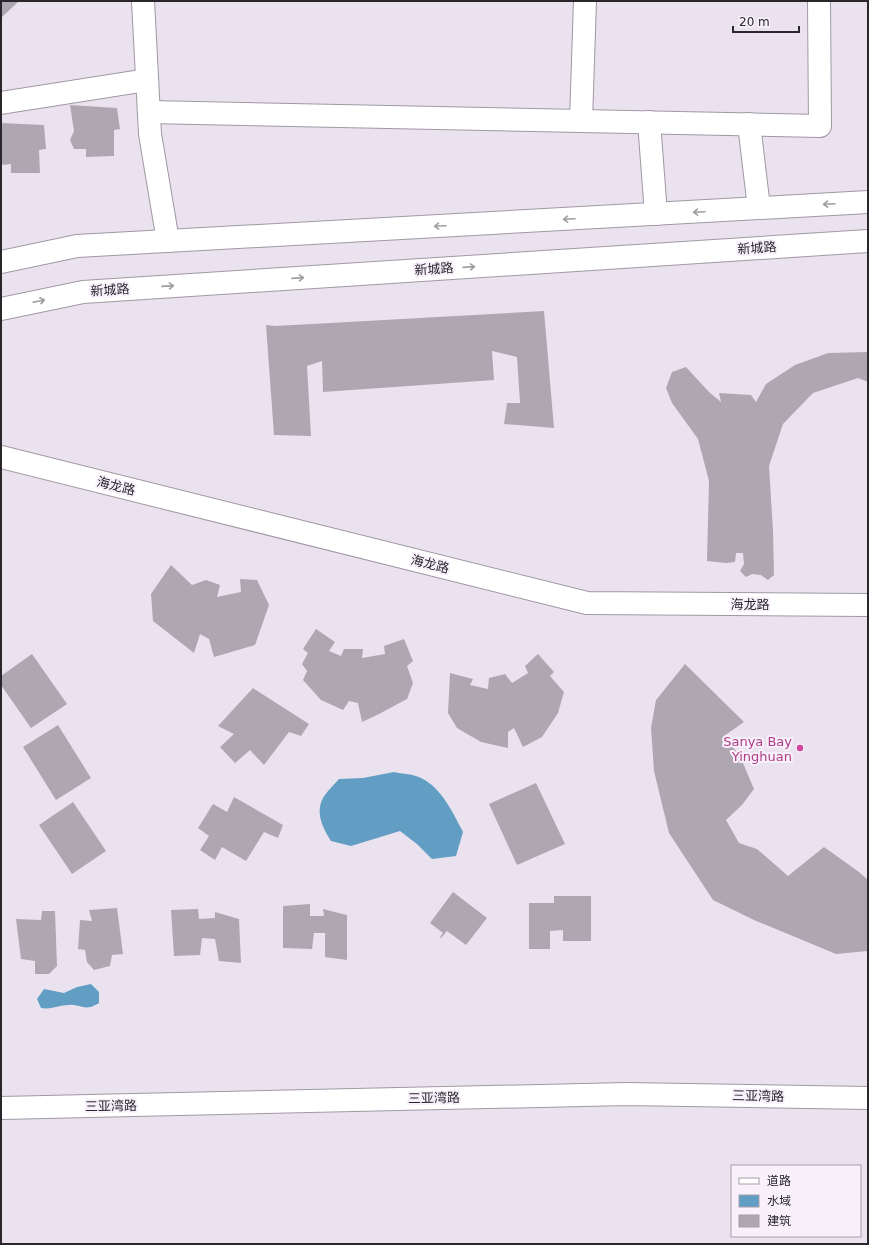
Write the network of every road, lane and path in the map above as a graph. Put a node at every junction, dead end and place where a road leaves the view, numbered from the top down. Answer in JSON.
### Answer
{"nodes":[{"id":1,"x":143,"y":1,"type":"edge"},
{"id":2,"x":585,"y":1,"type":"edge"},
{"id":3,"x":819,"y":1,"type":"edge"},
{"id":4,"x":147,"y":80,"type":"junction"},
{"id":5,"x":1,"y":102,"type":"edge"},
{"id":6,"x":149,"y":112,"type":"junction"},
{"id":7,"x":581,"y":121,"type":"junction"},
{"id":8,"x":649,"y":122,"type":"junction"},
{"id":9,"x":749,"y":124,"type":"junction"},
{"id":10,"x":868,"y":202,"type":"edge"},
{"id":11,"x":759,"y":208,"type":"junction"},
{"id":12,"x":656,"y":214,"type":"junction"},
{"id":13,"x":868,"y":240,"type":"edge"},
{"id":14,"x":168,"y":241,"type":"junction"},
{"id":15,"x":1,"y":262,"type":"edge"},
{"id":16,"x":1,"y":309,"type":"edge"},
{"id":17,"x":1,"y":457,"type":"edge"},
{"id":18,"x":868,"y":605,"type":"edge"},
{"id":19,"x":868,"y":1098,"type":"edge"},
{"id":20,"x":1,"y":1108,"type":"edge"}],
"edges":[{"from":1,"to":4,"type":"main road"},
{"from":2,"to":7,"type":"main road"},
{"from":3,"to":9,"type":"main road"},
{"from":4,"to":5,"type":"main road"},
{"from":4,"to":6,"type":"main road"},
{"from":6,"to":7,"type":"main road"},
{"from":6,"to":14,"type":"main road"},
{"from":7,"to":8,"type":"main road"},
{"from":8,"to":9,"type":"main road"},
{"from":8,"to":12,"type":"main road"},
{"from":9,"to":11,"type":"main road"},
{"from":10,"to":11,"type":"main road","one_way":true},
{"from":11,"to":12,"type":"main road","one_way":true},
{"from":12,"to":14,"type":"main road","one_way":true},
{"from":16,"to":13,"type":"main road","name":"新城路","one_way":true},
{"from":14,"to":15,"type":"main road"},
{"from":17,"to":18,"type":"main road","name":"海龙路"},
{"from":19,"to":20,"type":"main road","name":"三亚湾路"}]}
